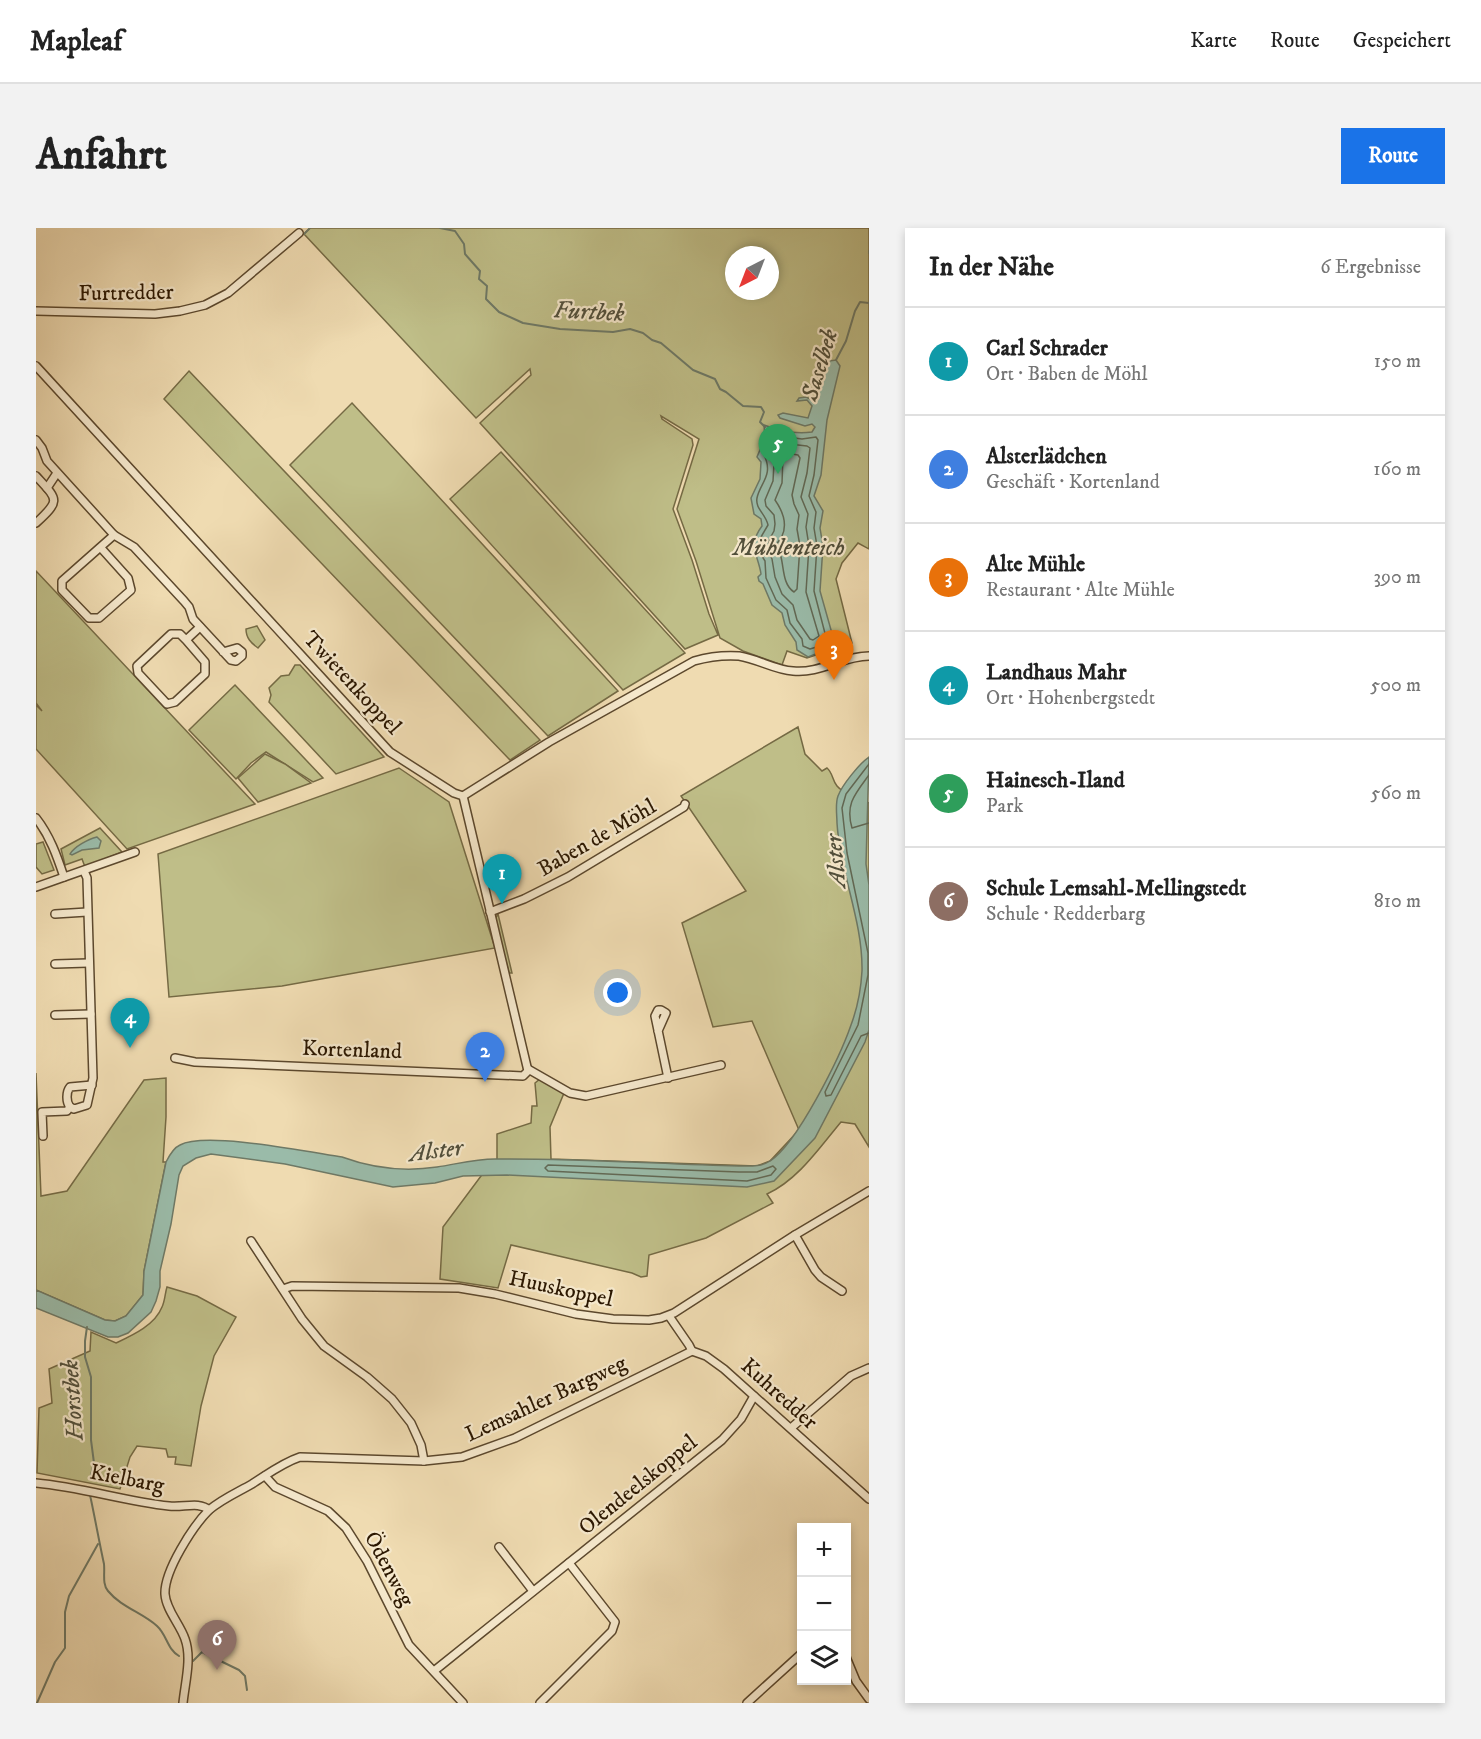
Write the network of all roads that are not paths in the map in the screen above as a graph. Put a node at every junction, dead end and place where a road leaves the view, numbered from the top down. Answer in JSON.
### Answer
{"nodes":[{"id":1,"x":299,"y":233,"type":"dead end"},
{"id":2,"x":36,"y":311,"type":"edge"},
{"id":3,"x":36,"y":366,"type":"edge"},
{"id":4,"x":36,"y":440,"type":"edge"},
{"id":5,"x":57,"y":473,"type":"junction"},
{"id":6,"x":36,"y":476,"type":"edge"},
{"id":7,"x":47,"y":488,"type":"junction"},
{"id":8,"x":36,"y":523,"type":"edge"},
{"id":9,"x":114,"y":535,"type":"junction"},
{"id":10,"x":101,"y":548,"type":"junction"},
{"id":11,"x":200,"y":627,"type":"junction"},
{"id":12,"x":186,"y":640,"type":"junction"},
{"id":13,"x":223,"y":652,"type":"dead end"},
{"id":14,"x":869,"y":656,"type":"edge"},
{"id":15,"x":463,"y":796,"type":"junction"},
{"id":16,"x":685,"y":804,"type":"dead end"},
{"id":17,"x":36,"y":818,"type":"edge"},
{"id":18,"x":135,"y":852,"type":"dead end"},
{"id":19,"x":84,"y":871,"type":"junction"},
{"id":20,"x":64,"y":877,"type":"junction"},
{"id":21,"x":36,"y":887,"type":"edge"},
{"id":22,"x":87,"y":912,"type":"junction"},
{"id":23,"x":490,"y":912,"type":"junction"},
{"id":24,"x":55,"y":914,"type":"dead end"},
{"id":25,"x":88,"y":963,"type":"junction"},
{"id":26,"x":55,"y":964,"type":"dead end"},
{"id":27,"x":91,"y":1014,"type":"junction"},
{"id":28,"x":55,"y":1015,"type":"dead end"},
{"id":29,"x":658,"y":1031,"type":"dead end"},
{"id":30,"x":176,"y":1058,"type":"dead end"},
{"id":31,"x":721,"y":1065,"type":"dead end"},
{"id":32,"x":528,"y":1071,"type":"junction"},
{"id":33,"x":668,"y":1078,"type":"junction"},
{"id":34,"x":92,"y":1085,"type":"junction"},
{"id":35,"x":70,"y":1107,"type":"junction"},
{"id":36,"x":42,"y":1136,"type":"dead end"},
{"id":37,"x":869,"y":1191,"type":"edge"},
{"id":38,"x":795,"y":1235,"type":"junction"},
{"id":39,"x":251,"y":1240,"type":"dead end"},
{"id":40,"x":283,"y":1289,"type":"junction"},
{"id":41,"x":842,"y":1291,"type":"dead end"},
{"id":42,"x":669,"y":1316,"type":"junction"},
{"id":43,"x":692,"y":1351,"type":"junction"},
{"id":44,"x":869,"y":1368,"type":"edge"},
{"id":45,"x":754,"y":1396,"type":"junction"},
{"id":46,"x":791,"y":1428,"type":"junction"},
{"id":47,"x":424,"y":1461,"type":"junction"},
{"id":48,"x":265,"y":1476,"type":"junction"},
{"id":49,"x":36,"y":1483,"type":"edge"},
{"id":50,"x":869,"y":1498,"type":"edge"},
{"id":51,"x":209,"y":1510,"type":"junction"},
{"id":52,"x":499,"y":1546,"type":"dead end"},
{"id":53,"x":569,"y":1563,"type":"junction"},
{"id":54,"x":533,"y":1591,"type":"junction"},
{"id":55,"x":797,"y":1657,"type":"edge"},
{"id":56,"x":851,"y":1669,"type":"edge"},
{"id":57,"x":434,"y":1671,"type":"junction"},
{"id":58,"x":869,"y":1700,"type":"edge"},
{"id":59,"x":183,"y":1703,"type":"edge"},
{"id":60,"x":463,"y":1703,"type":"edge"},
{"id":61,"x":540,"y":1703,"type":"edge"},
{"id":62,"x":747,"y":1703,"type":"edge"}],
"edges":[{"from":1,"to":2,"type":"street","name":"Furtredder"},
{"from":3,"to":15,"type":"street","name":"Twietenkoppel"},
{"from":4,"to":5,"type":"street"},
{"from":5,"to":7,"type":"street"},
{"from":5,"to":9,"type":"street"},
{"from":6,"to":7,"type":"street"},
{"from":7,"to":8,"type":"street"},
{"from":9,"to":10,"type":"street"},
{"from":9,"to":11,"type":"street"},
{"from":10,"to":10,"type":"street"},
{"from":11,"to":12,"type":"street"},
{"from":11,"to":13,"type":"street"},
{"from":12,"to":12,"type":"street"},
{"from":14,"to":15,"type":"street"},
{"from":15,"to":23,"type":"street"},
{"from":16,"to":23,"type":"street","name":"Baben de Möhl"},
{"from":17,"to":20,"type":"street"},
{"from":18,"to":19,"type":"street"},
{"from":19,"to":20,"type":"street"},
{"from":19,"to":22,"type":"street"},
{"from":20,"to":21,"type":"street"},
{"from":22,"to":24,"type":"street"},
{"from":22,"to":25,"type":"street"},
{"from":23,"to":32,"type":"street"},
{"from":25,"to":26,"type":"street"},
{"from":25,"to":27,"type":"street"},
{"from":27,"to":28,"type":"street"},
{"from":27,"to":34,"type":"street"},
{"from":29,"to":33,"type":"street"},
{"from":30,"to":32,"type":"street","name":"Kortenland"},
{"from":31,"to":33,"type":"street"},
{"from":32,"to":33,"type":"street"},
{"from":34,"to":35,"type":"street"},
{"from":34,"to":35,"type":"street"},
{"from":35,"to":36,"type":"street"},
{"from":37,"to":38,"type":"street","name":"Huuskoppel"},
{"from":38,"to":41,"type":"street"},
{"from":38,"to":42,"type":"street","name":"Huuskoppel"},
{"from":39,"to":40,"type":"street"},
{"from":40,"to":42,"type":"street","name":"Huuskoppel"},
{"from":40,"to":47,"type":"street"},
{"from":42,"to":43,"type":"street","name":"Kuhredder"},
{"from":43,"to":45,"type":"street","name":"Kuhredder"},
{"from":43,"to":47,"type":"street","name":"Lemsahler Bargweg"},
{"from":44,"to":46,"type":"street"},
{"from":45,"to":46,"type":"street","name":"Kuhredder"},
{"from":45,"to":53,"type":"street","name":"Olendeelskoppel"},
{"from":46,"to":50,"type":"street","name":"Kuhredder"},
{"from":47,"to":48,"type":"street","name":"Lemsahler Bargweg"},
{"from":48,"to":51,"type":"street","name":"Lemsahler Bargweg"},
{"from":48,"to":57,"type":"street","name":"Ödenweg"},
{"from":49,"to":51,"type":"street","name":"Kielbarg"},
{"from":51,"to":59,"type":"street"},
{"from":52,"to":54,"type":"street"},
{"from":53,"to":54,"type":"street","name":"Olendeelskoppel"},
{"from":53,"to":61,"type":"street"},
{"from":54,"to":57,"type":"street","name":"Olendeelskoppel"},
{"from":55,"to":62,"type":"street"},
{"from":56,"to":58,"type":"street"},
{"from":57,"to":60,"type":"street","name":"Ödenweg"}]}
